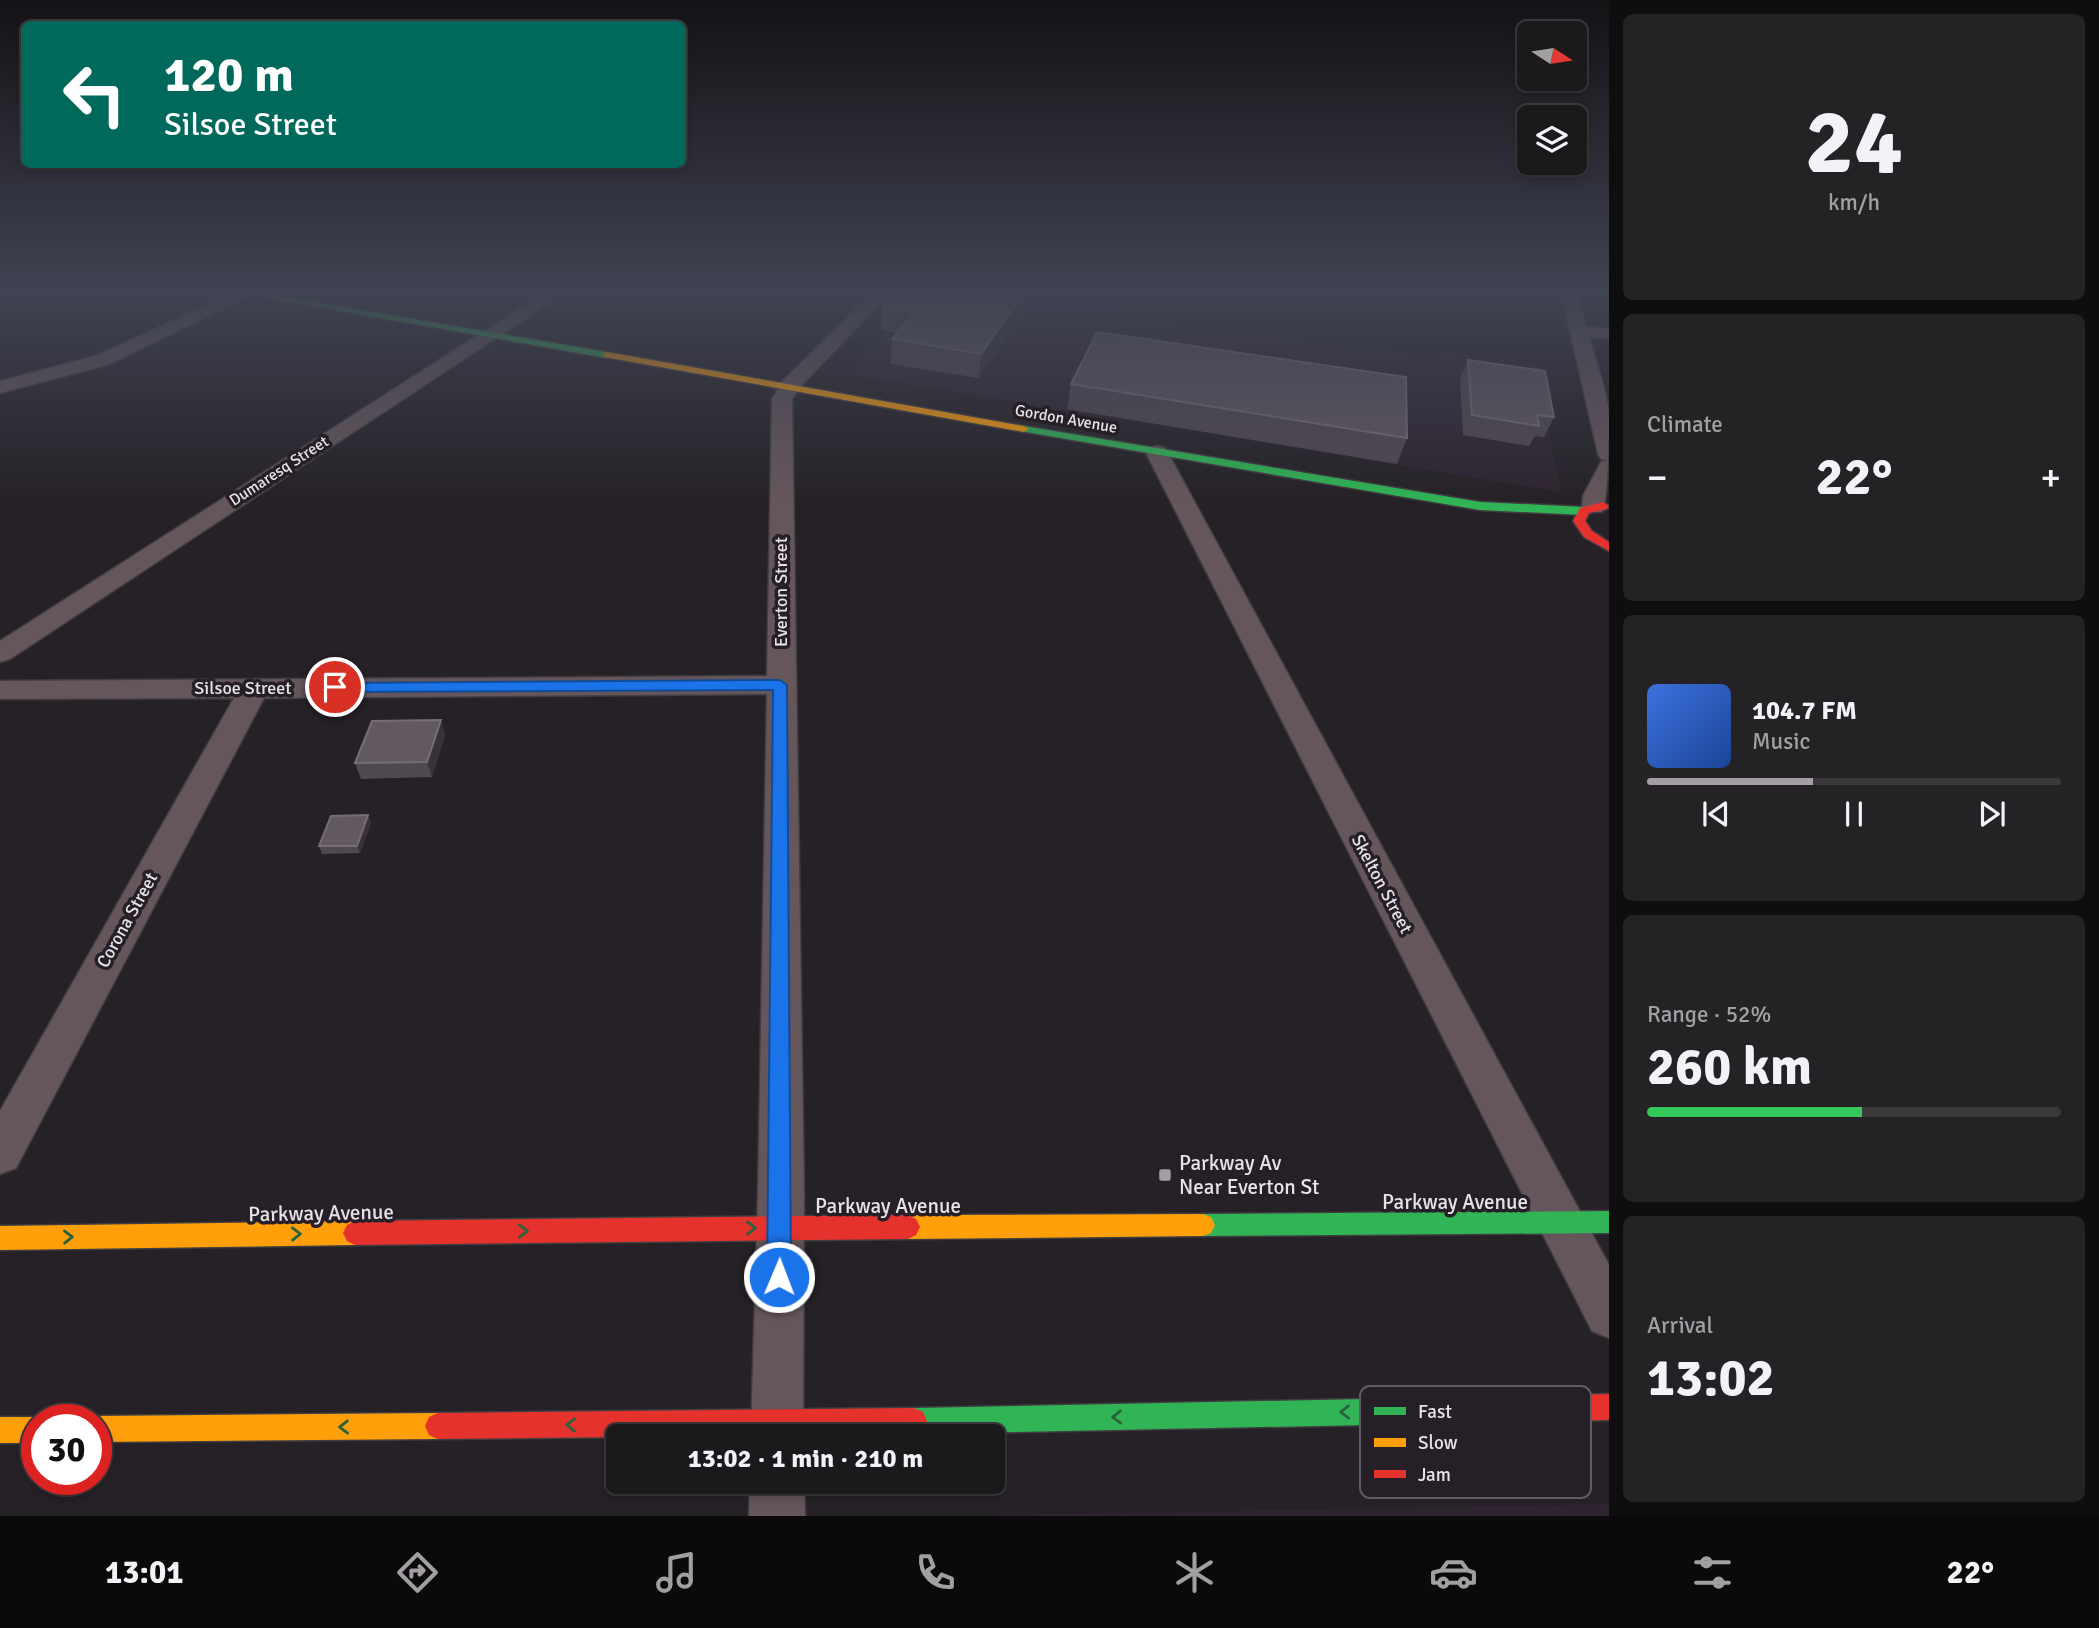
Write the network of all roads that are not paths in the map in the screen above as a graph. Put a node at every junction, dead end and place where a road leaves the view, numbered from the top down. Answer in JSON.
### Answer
{"nodes":[{"id":1,"x":96,"y":362,"type":"edge"},
{"id":2,"x":451,"y":362,"type":"edge"},
{"id":3,"x":648,"y":362,"type":"edge"},
{"id":4,"x":813,"y":362,"type":"edge"},
{"id":5,"x":1586,"y":362,"type":"edge"},
{"id":6,"x":789,"y":386,"type":"junction"},
{"id":7,"x":0,"y":387,"type":"edge"},
{"id":8,"x":1157,"y":453,"type":"junction"},
{"id":9,"x":1609,"y":454,"type":"edge"},
{"id":10,"x":1609,"y":467,"type":"edge"},
{"id":11,"x":1480,"y":506,"type":"junction"},
{"id":12,"x":1596,"y":508,"type":"edge"},
{"id":13,"x":1588,"y":534,"type":"junction"},
{"id":14,"x":1609,"y":547,"type":"edge"},
{"id":15,"x":0,"y":653,"type":"edge"},
{"id":16,"x":780,"y":685,"type":"junction"},
{"id":17,"x":254,"y":688,"type":"junction"},
{"id":18,"x":0,"y":690,"type":"edge"},
{"id":19,"x":0,"y":1153,"type":"edge"},
{"id":20,"x":1560,"y":1222,"type":"junction"},
{"id":21,"x":1609,"y":1222,"type":"edge"},
{"id":22,"x":780,"y":1228,"type":"junction"},
{"id":23,"x":0,"y":1238,"type":"edge"},
{"id":24,"x":1609,"y":1314,"type":"edge"},
{"id":25,"x":1591,"y":1407,"type":"edge"},
{"id":26,"x":1609,"y":1407,"type":"edge"},
{"id":27,"x":1360,"y":1414,"type":"edge"},
{"id":28,"x":777,"y":1424,"type":"edge"},
{"id":29,"x":994,"y":1424,"type":"edge"},
{"id":30,"x":112,"y":1429,"type":"edge"},
{"id":31,"x":0,"y":1430,"type":"edge"},
{"id":32,"x":21,"y":1430,"type":"edge"},
{"id":33,"x":606,"y":1430,"type":"edge"},
{"id":34,"x":777,"y":1494,"type":"edge"},
{"id":35,"x":777,"y":1516,"type":"edge"}],
"edges":[{"from":1,"to":7,"type":"street"},
{"from":2,"to":15,"type":"street","name":"Dumaresq Street"},
{"from":3,"to":6,"type":"main road","name":"Gordon Avenue"},
{"from":4,"to":6,"type":"street"},
{"from":5,"to":9,"type":"street"},
{"from":6,"to":8,"type":"main road","name":"Gordon Avenue"},
{"from":6,"to":16,"type":"street","name":"Everton Street"},
{"from":8,"to":11,"type":"main road","name":"Gordon Avenue"},
{"from":8,"to":20,"type":"street","name":"Skelton Street"},
{"from":10,"to":12,"type":"street"},
{"from":11,"to":12,"type":"main road","name":"Gordon Avenue"},
{"from":11,"to":13,"type":"main road","name":"Gordon Avenue"},
{"from":12,"to":13,"type":"main road"},
{"from":13,"to":14,"type":"main road","name":"Gordon Avenue"},
{"from":16,"to":17,"type":"street","name":"Silsoe Street"},
{"from":16,"to":22,"type":"street","name":"Everton Street"},
{"from":17,"to":18,"type":"street","name":"Silsoe Street"},
{"from":17,"to":19,"type":"street","name":"Corona Street"},
{"from":20,"to":21,"type":"main road","name":"Parkway Avenue"},
{"from":20,"to":22,"type":"main road","name":"Parkway Avenue"},
{"from":20,"to":24,"type":"street","name":"Skelton Street"},
{"from":23,"to":22,"type":"main road","name":"Parkway Avenue","one_way":true},
{"from":22,"to":28,"type":"street","name":"Everton Street"},
{"from":26,"to":25,"type":"main road","one_way":true},
{"from":27,"to":29,"type":"main road","one_way":true},
{"from":33,"to":30,"type":"main road","one_way":true},
{"from":31,"to":32,"type":"main road"},
{"from":34,"to":35,"type":"street"}]}
